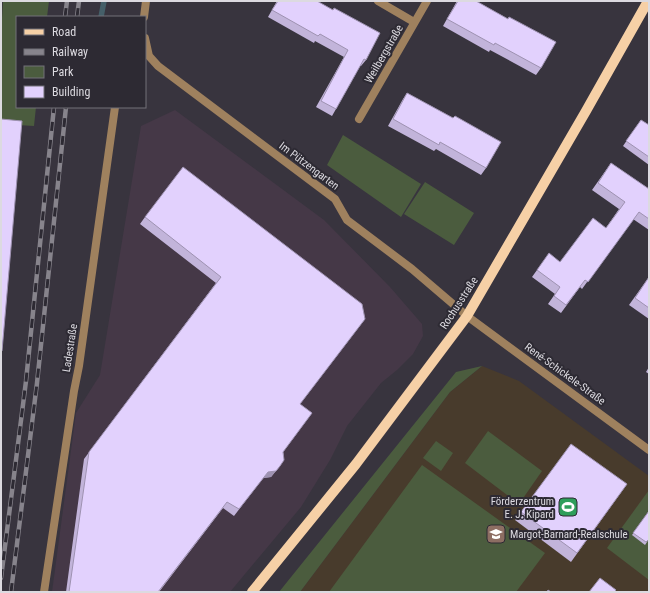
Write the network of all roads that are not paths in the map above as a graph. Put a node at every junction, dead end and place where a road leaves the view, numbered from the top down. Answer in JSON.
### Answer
{"nodes":[{"id":1,"x":146,"y":1,"type":"edge"},
{"id":2,"x":378,"y":1,"type":"edge"},
{"id":3,"x":427,"y":1,"type":"edge"},
{"id":4,"x":648,"y":1,"type":"edge"},
{"id":5,"x":144,"y":16,"type":"edge"},
{"id":6,"x":414,"y":22,"type":"junction"},
{"id":7,"x":146,"y":48,"type":"edge"},
{"id":8,"x":147,"y":58,"type":"edge"},
{"id":9,"x":115,"y":108,"type":"edge"},
{"id":10,"x":359,"y":119,"type":"dead end"},
{"id":11,"x":467,"y":316,"type":"junction"},
{"id":12,"x":649,"y":450,"type":"edge"},
{"id":13,"x":44,"y":592,"type":"edge"},
{"id":14,"x":252,"y":592,"type":"edge"}],
"edges":[{"from":1,"to":5,"type":"street"},
{"from":2,"to":6,"type":"street"},
{"from":3,"to":6,"type":"street","name":"Weilbergstraße"},
{"from":4,"to":11,"type":"main road","name":"Rochusstraße"},
{"from":6,"to":10,"type":"street","name":"Weilbergstraße"},
{"from":7,"to":8,"type":"street"},
{"from":8,"to":11,"type":"street","name":"Im Pützengarten"},
{"from":9,"to":13,"type":"street","name":"Ladestraße"},
{"from":11,"to":12,"type":"street","name":"René-Schickele-Straße"},
{"from":11,"to":14,"type":"main road","name":"Rochusstraße"}]}
